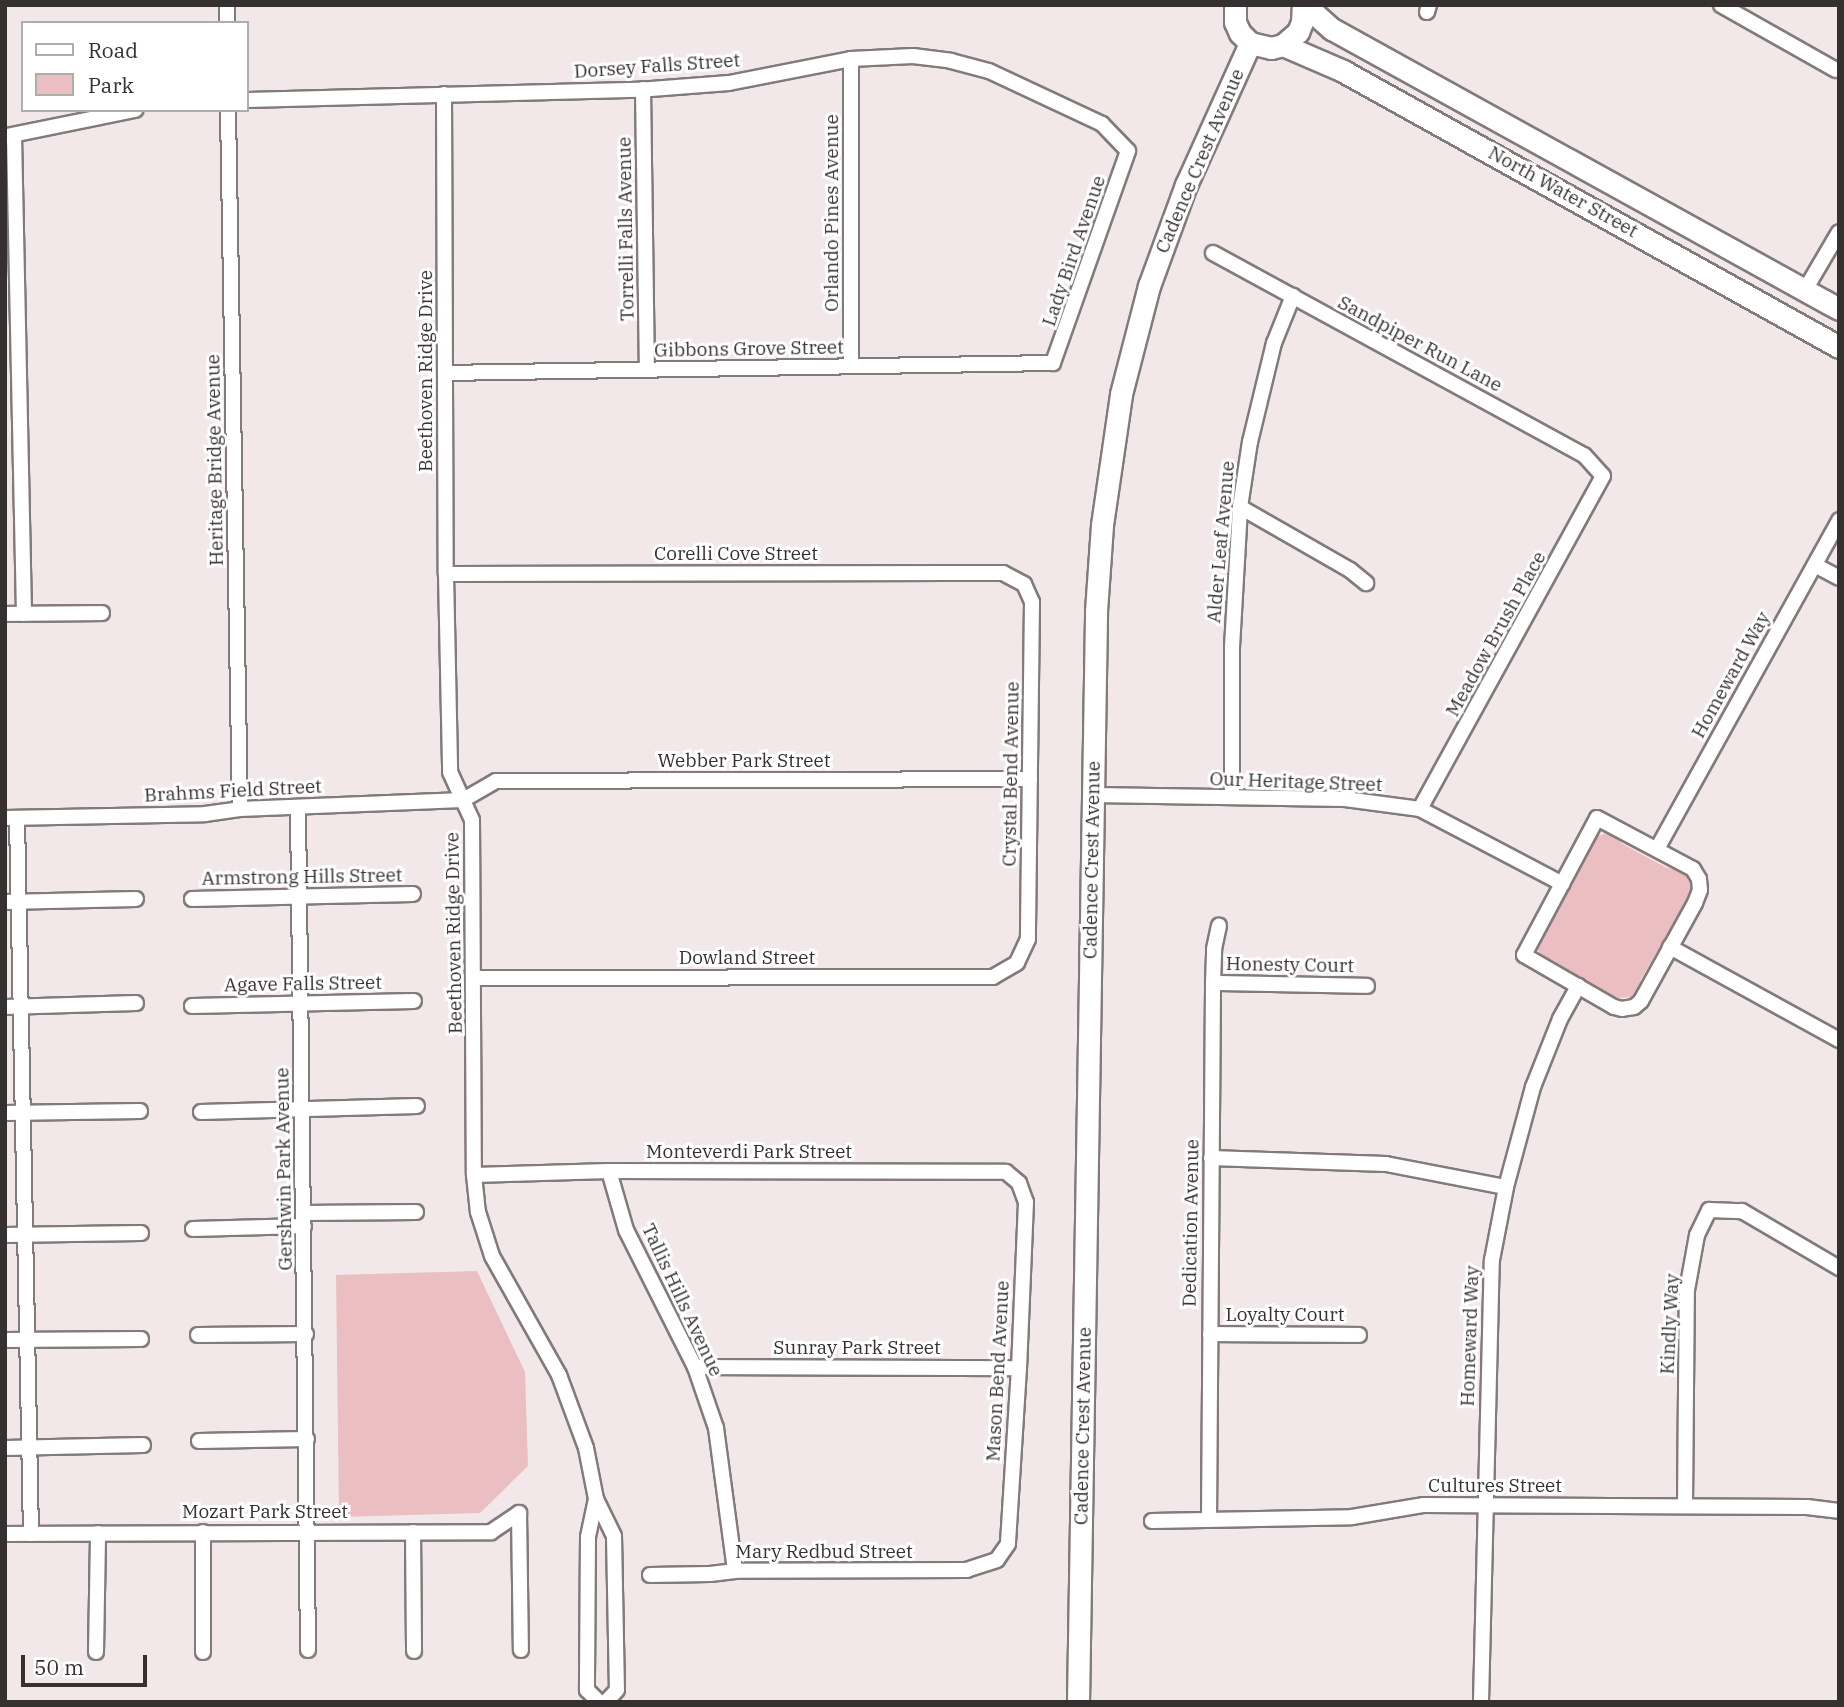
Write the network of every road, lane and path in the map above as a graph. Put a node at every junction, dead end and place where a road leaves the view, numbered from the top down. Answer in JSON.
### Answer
{"nodes":[{"id":1,"x":1235,"y":5,"type":"edge"},
{"id":2,"x":1304,"y":5,"type":"edge"},
{"id":3,"x":1721,"y":5,"type":"edge"},
{"id":4,"x":1250,"y":43,"type":"junction"},
{"id":5,"x":1283,"y":45,"type":"junction"},
{"id":6,"x":851,"y":59,"type":"junction"},
{"id":7,"x":1838,"y":68,"type":"edge"},
{"id":8,"x":643,"y":89,"type":"junction"},
{"id":9,"x":444,"y":94,"type":"junction"},
{"id":10,"x":248,"y":100,"type":"edge"},
{"id":11,"x":125,"y":112,"type":"edge"},
{"id":12,"x":228,"y":112,"type":"edge"},
{"id":13,"x":10,"y":136,"type":"edge"},
{"id":14,"x":1128,"y":151,"type":"joint"},
{"id":15,"x":1839,"y":232,"type":"edge"},
{"id":16,"x":1213,"y":253,"type":"dead end"},
{"id":17,"x":1805,"y":290,"type":"junction"},
{"id":18,"x":1293,"y":296,"type":"junction"},
{"id":19,"x":1839,"y":309,"type":"edge"},
{"id":20,"x":1839,"y":347,"type":"edge"},
{"id":21,"x":1053,"y":363,"type":"joint"},
{"id":22,"x":851,"y":366,"type":"junction"},
{"id":23,"x":647,"y":369,"type":"junction"},
{"id":24,"x":445,"y":373,"type":"junction"},
{"id":25,"x":1603,"y":476,"type":"joint"},
{"id":26,"x":1240,"y":507,"type":"junction"},
{"id":27,"x":1839,"y":520,"type":"edge"},
{"id":28,"x":1815,"y":565,"type":"junction"},
{"id":29,"x":446,"y":574,"type":"junction"},
{"id":30,"x":1839,"y":578,"type":"edge"},
{"id":31,"x":1366,"y":583,"type":"dead end"},
{"id":32,"x":1024,"y":584,"type":"joint"},
{"id":33,"x":102,"y":613,"type":"dead end"},
{"id":34,"x":5,"y":614,"type":"edge"},
{"id":35,"x":24,"y":614,"type":"junction"},
{"id":36,"x":1030,"y":779,"type":"junction"},
{"id":37,"x":1093,"y":795,"type":"junction"},
{"id":38,"x":1232,"y":797,"type":"junction"},
{"id":39,"x":463,"y":800,"type":"junction"},
{"id":40,"x":298,"y":807,"type":"junction"},
{"id":41,"x":240,"y":809,"type":"junction"},
{"id":42,"x":1420,"y":809,"type":"junction"},
{"id":43,"x":11,"y":818,"type":"edge"},
{"id":44,"x":1657,"y":849,"type":"junction"},
{"id":45,"x":1563,"y":884,"type":"junction"},
{"id":46,"x":413,"y":894,"type":"dead end"},
{"id":47,"x":299,"y":897,"type":"junction"},
{"id":48,"x":136,"y":899,"type":"dead end"},
{"id":49,"x":192,"y":899,"type":"dead end"},
{"id":50,"x":12,"y":902,"type":"edge"},
{"id":51,"x":1219,"y":926,"type":"dead end"},
{"id":52,"x":1670,"y":947,"type":"junction"},
{"id":53,"x":1017,"y":963,"type":"joint"},
{"id":54,"x":474,"y":978,"type":"junction"},
{"id":55,"x":1213,"y":983,"type":"junction"},
{"id":56,"x":1367,"y":986,"type":"dead end"},
{"id":57,"x":1578,"y":986,"type":"junction"},
{"id":58,"x":414,"y":1001,"type":"dead end"},
{"id":59,"x":136,"y":1003,"type":"dead end"},
{"id":60,"x":301,"y":1003,"type":"junction"},
{"id":61,"x":191,"y":1006,"type":"dead end"},
{"id":62,"x":5,"y":1007,"type":"edge"},
{"id":63,"x":20,"y":1007,"type":"junction"},
{"id":64,"x":1839,"y":1040,"type":"edge"},
{"id":65,"x":417,"y":1106,"type":"dead end"},
{"id":66,"x":302,"y":1109,"type":"junction"},
{"id":67,"x":140,"y":1111,"type":"dead end"},
{"id":68,"x":5,"y":1112,"type":"edge"},
{"id":69,"x":23,"y":1112,"type":"junction"},
{"id":70,"x":201,"y":1112,"type":"dead end"},
{"id":71,"x":1211,"y":1158,"type":"junction"},
{"id":72,"x":609,"y":1171,"type":"junction"},
{"id":73,"x":474,"y":1175,"type":"junction"},
{"id":74,"x":1019,"y":1183,"type":"joint"},
{"id":75,"x":1506,"y":1188,"type":"junction"},
{"id":76,"x":416,"y":1212,"type":"dead end"},
{"id":77,"x":304,"y":1220,"type":"junction"},
{"id":78,"x":194,"y":1229,"type":"dead end"},
{"id":79,"x":141,"y":1233,"type":"dead end"},
{"id":80,"x":5,"y":1235,"type":"edge"},
{"id":81,"x":25,"y":1235,"type":"junction"},
{"id":82,"x":1839,"y":1268,"type":"edge"},
{"id":83,"x":306,"y":1334,"type":"junction"},
{"id":84,"x":198,"y":1335,"type":"dead end"},
{"id":85,"x":1210,"y":1335,"type":"junction"},
{"id":86,"x":1359,"y":1335,"type":"dead end"},
{"id":87,"x":27,"y":1339,"type":"junction"},
{"id":88,"x":141,"y":1339,"type":"dead end"},
{"id":89,"x":5,"y":1340,"type":"edge"},
{"id":90,"x":695,"y":1367,"type":"junction"},
{"id":91,"x":1018,"y":1368,"type":"junction"},
{"id":92,"x":307,"y":1440,"type":"junction"},
{"id":93,"x":199,"y":1441,"type":"dead end"},
{"id":94,"x":144,"y":1445,"type":"dead end"},
{"id":95,"x":29,"y":1447,"type":"junction"},
{"id":96,"x":5,"y":1448,"type":"edge"},
{"id":97,"x":596,"y":1499,"type":"junction"},
{"id":98,"x":1484,"y":1504,"type":"junction"},
{"id":99,"x":1685,"y":1505,"type":"junction"},
{"id":100,"x":1839,"y":1511,"type":"edge"},
{"id":101,"x":1209,"y":1520,"type":"junction"},
{"id":102,"x":1152,"y":1521,"type":"dead end"},
{"id":103,"x":309,"y":1531,"type":"junction"},
{"id":104,"x":203,"y":1532,"type":"junction"},
{"id":105,"x":413,"y":1532,"type":"junction"},
{"id":106,"x":98,"y":1533,"type":"junction"},
{"id":107,"x":5,"y":1534,"type":"edge"},
{"id":108,"x":31,"y":1534,"type":"junction"},
{"id":109,"x":997,"y":1560,"type":"joint"},
{"id":110,"x":735,"y":1571,"type":"junction"},
{"id":111,"x":650,"y":1575,"type":"dead end"},
{"id":112,"x":308,"y":1650,"type":"dead end"},
{"id":113,"x":521,"y":1650,"type":"dead end"},
{"id":114,"x":414,"y":1651,"type":"dead end"},
{"id":115,"x":96,"y":1652,"type":"dead end"},
{"id":116,"x":203,"y":1652,"type":"dead end"},
{"id":117,"x":599,"y":1702,"type":"edge"},
{"id":118,"x":606,"y":1702,"type":"edge"},
{"id":119,"x":1079,"y":1702,"type":"edge"},
{"id":120,"x":1481,"y":1702,"type":"edge"}],
"edges":[{"from":1,"to":4,"type":"street"},
{"from":2,"to":5,"type":"street"},
{"from":2,"to":17,"type":"street","name":"North Water Street"},
{"from":3,"to":7,"type":"street"},
{"from":4,"to":5,"type":"street"},
{"from":4,"to":37,"type":"street","name":"Cadence Crest Avenue"},
{"from":5,"to":20,"type":"street","name":"North Water Street"},
{"from":6,"to":8,"type":"street","name":"Dorsey Falls Street"},
{"from":6,"to":14,"type":"street","name":"Dorsey Falls Street"},
{"from":6,"to":22,"type":"street","name":"Orlando Pines Avenue"},
{"from":8,"to":9,"type":"street","name":"Dorsey Falls Street"},
{"from":8,"to":23,"type":"street","name":"Torrelli Falls Avenue"},
{"from":9,"to":10,"type":"street","name":"Dorsey Falls Street"},
{"from":9,"to":24,"type":"street","name":"Beethoven Ridge Drive"},
{"from":11,"to":13,"type":"street"},
{"from":12,"to":41,"type":"street","name":"Heritage Bridge Avenue"},
{"from":13,"to":35,"type":"street"},
{"from":14,"to":21,"type":"street","name":"Lady Bird Avenue"},
{"from":15,"to":17,"type":"street"},
{"from":16,"to":18,"type":"street","name":"Sandpiper Run Lane"},
{"from":17,"to":19,"type":"street","name":"North Water Street"},
{"from":18,"to":25,"type":"street","name":"Sandpiper Run Lane"},
{"from":18,"to":26,"type":"street","name":"Alder Leaf Avenue"},
{"from":21,"to":22,"type":"street","name":"Gibbons Grove Street"},
{"from":22,"to":23,"type":"street","name":"Gibbons Grove Street"},
{"from":23,"to":24,"type":"street","name":"Gibbons Grove Street"},
{"from":24,"to":29,"type":"street","name":"Beethoven Ridge Drive"},
{"from":25,"to":42,"type":"street","name":"Meadow Brush Place"},
{"from":26,"to":31,"type":"street"},
{"from":26,"to":38,"type":"street","name":"Alder Leaf Avenue"},
{"from":27,"to":28,"type":"street","name":"Homeward Way"},
{"from":28,"to":30,"type":"street"},
{"from":28,"to":44,"type":"street","name":"Homeward Way"},
{"from":29,"to":32,"type":"street","name":"Corelli Cove Street"},
{"from":29,"to":39,"type":"street","name":"Beethoven Ridge Drive"},
{"from":32,"to":36,"type":"street","name":"Crystal Bend Avenue"},
{"from":33,"to":35,"type":"street"},
{"from":34,"to":35,"type":"street"},
{"from":36,"to":39,"type":"street","name":"Webber Park Street"},
{"from":36,"to":53,"type":"street","name":"Crystal Bend Avenue"},
{"from":37,"to":38,"type":"street","name":"Our Heritage Street"},
{"from":37,"to":119,"type":"street","name":"Cadence Crest Avenue"},
{"from":38,"to":42,"type":"street","name":"Our Heritage Street"},
{"from":39,"to":40,"type":"street","name":"Brahms Field Street"},
{"from":39,"to":54,"type":"street","name":"Beethoven Ridge Drive"},
{"from":40,"to":41,"type":"street","name":"Brahms Field Street"},
{"from":40,"to":47,"type":"street","name":"Gershwin Park Avenue"},
{"from":41,"to":43,"type":"street","name":"Brahms Field Street"},
{"from":42,"to":45,"type":"street","name":"Our Heritage Street"},
{"from":43,"to":50,"type":"street"},
{"from":44,"to":45,"type":"street"},
{"from":44,"to":52,"type":"street"},
{"from":45,"to":57,"type":"street"},
{"from":46,"to":47,"type":"street","name":"Armstrong Hills Street"},
{"from":47,"to":49,"type":"street","name":"Armstrong Hills Street"},
{"from":47,"to":60,"type":"street","name":"Gershwin Park Avenue"},
{"from":48,"to":50,"type":"street"},
{"from":50,"to":63,"type":"street"},
{"from":51,"to":55,"type":"street","name":"Dedication Avenue"},
{"from":52,"to":57,"type":"street"},
{"from":52,"to":64,"type":"street"},
{"from":53,"to":54,"type":"street","name":"Dowland Street"},
{"from":54,"to":73,"type":"street","name":"Beethoven Ridge Drive"},
{"from":55,"to":56,"type":"street","name":"Honesty Court"},
{"from":55,"to":71,"type":"street","name":"Dedication Avenue"},
{"from":57,"to":75,"type":"street","name":"Homeward Way"},
{"from":58,"to":60,"type":"street","name":"Agave Falls Street"},
{"from":59,"to":63,"type":"street"},
{"from":60,"to":61,"type":"street","name":"Agave Falls Street"},
{"from":60,"to":66,"type":"street","name":"Gershwin Park Avenue"},
{"from":62,"to":63,"type":"street"},
{"from":63,"to":69,"type":"street"},
{"from":65,"to":66,"type":"street"},
{"from":66,"to":70,"type":"street"},
{"from":66,"to":77,"type":"street","name":"Gershwin Park Avenue"},
{"from":67,"to":69,"type":"street"},
{"from":68,"to":69,"type":"street"},
{"from":69,"to":81,"type":"street"},
{"from":71,"to":75,"type":"street"},
{"from":71,"to":85,"type":"street","name":"Dedication Avenue"},
{"from":72,"to":73,"type":"street","name":"Monteverdi Park Street"},
{"from":72,"to":74,"type":"street","name":"Monteverdi Park Street"},
{"from":72,"to":90,"type":"street","name":"Tallis Hills Avenue"},
{"from":73,"to":97,"type":"street","name":"Beethoven Ridge Drive"},
{"from":74,"to":91,"type":"street","name":"Mason Bend Avenue"},
{"from":75,"to":98,"type":"street","name":"Homeward Way"},
{"from":76,"to":77,"type":"street"},
{"from":77,"to":78,"type":"street"},
{"from":77,"to":83,"type":"street","name":"Gershwin Park Avenue"},
{"from":79,"to":81,"type":"street"},
{"from":80,"to":81,"type":"street"},
{"from":81,"to":87,"type":"street"},
{"from":82,"to":99,"type":"street","name":"Kindly Way"},
{"from":83,"to":84,"type":"street"},
{"from":83,"to":92,"type":"street","name":"Gershwin Park Avenue"},
{"from":85,"to":86,"type":"street","name":"Loyalty Court"},
{"from":85,"to":101,"type":"street","name":"Dedication Avenue"},
{"from":87,"to":88,"type":"street"},
{"from":87,"to":89,"type":"street"},
{"from":87,"to":95,"type":"street"},
{"from":90,"to":91,"type":"street","name":"Sunray Park Street"},
{"from":90,"to":110,"type":"street","name":"Tallis Hills Avenue"},
{"from":91,"to":109,"type":"street","name":"Mason Bend Avenue"},
{"from":92,"to":93,"type":"street"},
{"from":92,"to":103,"type":"street","name":"Gershwin Park Avenue"},
{"from":94,"to":95,"type":"street"},
{"from":95,"to":96,"type":"street"},
{"from":95,"to":108,"type":"street"},
{"from":97,"to":117,"type":"street","name":"Beethoven Ridge Drive"},
{"from":97,"to":118,"type":"street","name":"Beethoven Ridge Drive"},
{"from":98,"to":99,"type":"street","name":"Cultures Street"},
{"from":98,"to":101,"type":"street","name":"Cultures Street"},
{"from":98,"to":120,"type":"street","name":"Homeward Way"},
{"from":99,"to":100,"type":"street","name":"Cultures Street"},
{"from":101,"to":102,"type":"street","name":"Cultures Street"},
{"from":103,"to":104,"type":"street","name":"Mozart Park Street"},
{"from":103,"to":105,"type":"street","name":"Mozart Park Street"},
{"from":103,"to":112,"type":"street","name":"Gershwin Park Avenue"},
{"from":104,"to":106,"type":"street","name":"Mozart Park Street"},
{"from":104,"to":116,"type":"street"},
{"from":105,"to":113,"type":"street","name":"Mozart Park Street"},
{"from":105,"to":114,"type":"street"},
{"from":106,"to":108,"type":"street","name":"Mozart Park Street"},
{"from":106,"to":115,"type":"street"},
{"from":107,"to":108,"type":"street","name":"Mozart Park Street"},
{"from":109,"to":110,"type":"street","name":"Mary Redbud Street"},
{"from":110,"to":111,"type":"street","name":"Mary Redbud Street"}]}
